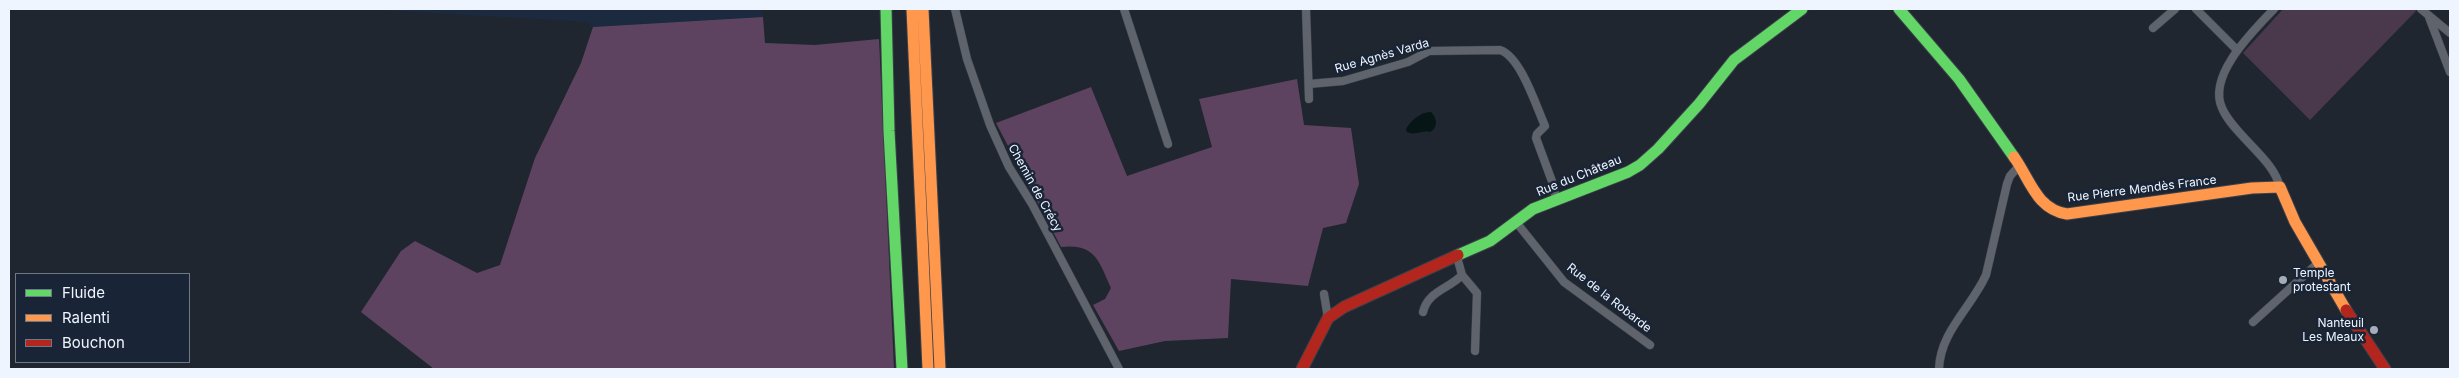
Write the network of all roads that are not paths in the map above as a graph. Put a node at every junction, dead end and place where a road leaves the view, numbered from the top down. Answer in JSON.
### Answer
{"nodes":[{"id":1,"x":886,"y":9,"type":"edge"},
{"id":2,"x":912,"y":9,"type":"edge"},
{"id":3,"x":923,"y":9,"type":"edge"},
{"id":4,"x":955,"y":9,"type":"edge"},
{"id":5,"x":1124,"y":9,"type":"edge"},
{"id":6,"x":1306,"y":9,"type":"edge"},
{"id":7,"x":1802,"y":9,"type":"edge"},
{"id":8,"x":1899,"y":9,"type":"edge"},
{"id":9,"x":2175,"y":9,"type":"edge"},
{"id":10,"x":2196,"y":9,"type":"edge"},
{"id":11,"x":2274,"y":9,"type":"edge"},
{"id":12,"x":2421,"y":9,"type":"edge"},
{"id":13,"x":2429,"y":18,"type":"junction"},
{"id":14,"x":2153,"y":28,"type":"dead end"},
{"id":15,"x":2450,"y":33,"type":"edge"},
{"id":16,"x":2236,"y":49,"type":"junction"},
{"id":17,"x":2450,"y":72,"type":"edge"},
{"id":18,"x":1309,"y":84,"type":"junction"},
{"id":19,"x":1309,"y":99,"type":"dead end"},
{"id":20,"x":1168,"y":144,"type":"dead end"},
{"id":21,"x":2020,"y":165,"type":"junction"},
{"id":22,"x":2280,"y":187,"type":"junction"},
{"id":23,"x":1556,"y":199,"type":"junction"},
{"id":24,"x":1516,"y":222,"type":"junction"},
{"id":25,"x":1457,"y":257,"type":"junction"},
{"id":26,"x":2318,"y":263,"type":"junction"},
{"id":27,"x":1462,"y":274,"type":"junction"},
{"id":28,"x":1324,"y":294,"type":"dead end"},
{"id":29,"x":1423,"y":312,"type":"dead end"},
{"id":30,"x":1328,"y":318,"type":"junction"},
{"id":31,"x":2252,"y":322,"type":"dead end"},
{"id":32,"x":1650,"y":345,"type":"dead end"},
{"id":33,"x":1475,"y":351,"type":"dead end"},
{"id":34,"x":902,"y":369,"type":"edge"},
{"id":35,"x":928,"y":369,"type":"edge"},
{"id":36,"x":940,"y":369,"type":"edge"},
{"id":37,"x":1119,"y":369,"type":"edge"},
{"id":38,"x":1302,"y":369,"type":"edge"},
{"id":39,"x":1939,"y":369,"type":"edge"},
{"id":40,"x":2385,"y":369,"type":"edge"}],
"edges":[{"from":1,"to":34,"type":"main road"},
{"from":2,"to":35,"type":"main road"},
{"from":3,"to":36,"type":"main road"},
{"from":4,"to":37,"type":"street","name":"Chemin de Crécy"},
{"from":5,"to":20,"type":"street"},
{"from":6,"to":18,"type":"street"},
{"from":7,"to":23,"type":"main road","name":"Rue du Château"},
{"from":8,"to":21,"type":"main road","name":"Rue Pierre Mendès France"},
{"from":9,"to":14,"type":"street"},
{"from":10,"to":16,"type":"street"},
{"from":11,"to":16,"type":"street"},
{"from":12,"to":13,"type":"street"},
{"from":13,"to":15,"type":"street"},
{"from":13,"to":17,"type":"street"},
{"from":16,"to":22,"type":"street"},
{"from":18,"to":19,"type":"street"},
{"from":18,"to":23,"type":"street","name":"Rue Agnès Varda"},
{"from":21,"to":22,"type":"main road","name":"Rue Pierre Mendès France"},
{"from":21,"to":39,"type":"street"},
{"from":22,"to":26,"type":"main road"},
{"from":23,"to":24,"type":"main road","name":"Rue du Château"},
{"from":24,"to":25,"type":"main road","name":"Rue du Château"},
{"from":24,"to":32,"type":"street","name":"Rue de la Robarde"},
{"from":25,"to":27,"type":"street"},
{"from":25,"to":30,"type":"main road","name":"Rue du Château"},
{"from":26,"to":31,"type":"street"},
{"from":26,"to":40,"type":"main road"},
{"from":27,"to":29,"type":"street"},
{"from":27,"to":33,"type":"street"},
{"from":28,"to":30,"type":"street"},
{"from":30,"to":38,"type":"main road","name":"Rue du Château"}]}
